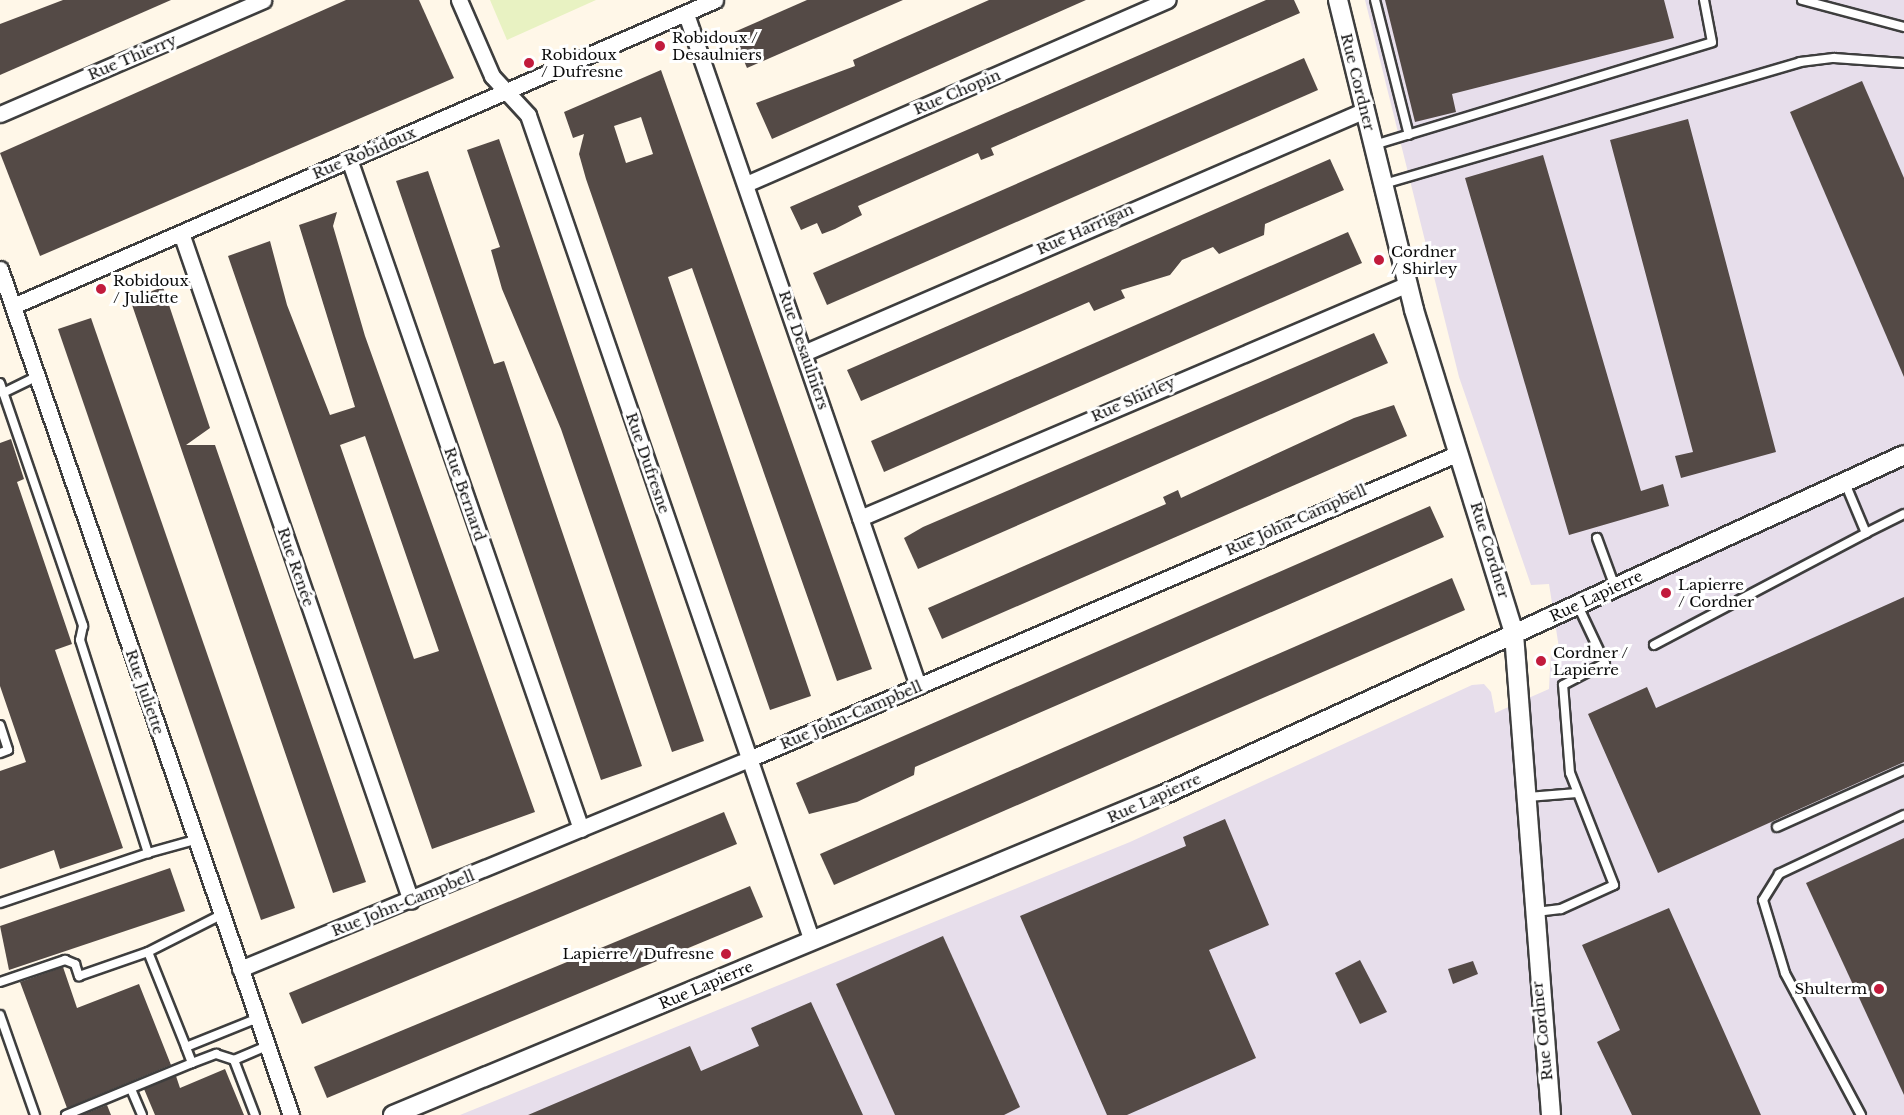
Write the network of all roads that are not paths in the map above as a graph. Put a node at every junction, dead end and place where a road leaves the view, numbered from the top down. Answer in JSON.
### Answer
{"nodes":[{"id":1,"x":263,"y":0,"type":"edge"},
{"id":2,"x":459,"y":0,"type":"edge"},
{"id":3,"x":715,"y":0,"type":"edge"},
{"id":4,"x":1168,"y":0,"type":"edge"},
{"id":5,"x":1338,"y":0,"type":"edge"},
{"id":6,"x":1376,"y":0,"type":"edge"},
{"id":7,"x":1704,"y":0,"type":"edge"},
{"id":8,"x":1802,"y":0,"type":"edge"},
{"id":9,"x":1826,"y":0,"type":"edge"},
{"id":10,"x":1819,"y":6,"type":"junction"},
{"id":11,"x":686,"y":14,"type":"junction"},
{"id":12,"x":1904,"y":27,"type":"edge"},
{"id":13,"x":1904,"y":63,"type":"edge"},
{"id":14,"x":508,"y":92,"type":"junction"},
{"id":15,"x":1365,"y":110,"type":"junction"},
{"id":16,"x":0,"y":114,"type":"edge"},
{"id":17,"x":1408,"y":135,"type":"junction"},
{"id":18,"x":1374,"y":145,"type":"junction"},
{"id":19,"x":349,"y":159,"type":"junction"},
{"id":20,"x":746,"y":184,"type":"junction"},
{"id":21,"x":1384,"y":184,"type":"junction"},
{"id":22,"x":181,"y":233,"type":"junction"},
{"id":23,"x":0,"y":269,"type":"edge"},
{"id":24,"x":1408,"y":284,"type":"junction"},
{"id":25,"x":3,"y":287,"type":"edge"},
{"id":26,"x":13,"y":306,"type":"junction"},
{"id":27,"x":806,"y":352,"type":"junction"},
{"id":28,"x":38,"y":376,"type":"junction"},
{"id":29,"x":0,"y":383,"type":"edge"},
{"id":30,"x":3,"y":393,"type":"junction"},
{"id":31,"x":9,"y":409,"type":"junction"},
{"id":32,"x":0,"y":412,"type":"edge"},
{"id":33,"x":1459,"y":453,"type":"junction"},
{"id":34,"x":1904,"y":455,"type":"edge"},
{"id":35,"x":1845,"y":482,"type":"junction"},
{"id":36,"x":1904,"y":514,"type":"edge"},
{"id":37,"x":860,"y":518,"type":"junction"},
{"id":38,"x":1866,"y":533,"type":"junction"},
{"id":39,"x":1597,"y":538,"type":"dead end"},
{"id":40,"x":1616,"y":587,"type":"junction"},
{"id":41,"x":1577,"y":605,"type":"junction"},
{"id":42,"x":1514,"y":634,"type":"junction"},
{"id":43,"x":1654,"y":645,"type":"dead end"},
{"id":44,"x":918,"y":686,"type":"junction"},
{"id":45,"x":0,"y":725,"type":"edge"},
{"id":46,"x":0,"y":753,"type":"edge"},
{"id":47,"x":749,"y":759,"type":"junction"},
{"id":48,"x":1904,"y":770,"type":"edge"},
{"id":49,"x":1577,"y":793,"type":"junction"},
{"id":50,"x":1527,"y":797,"type":"junction"},
{"id":51,"x":1904,"y":815,"type":"edge"},
{"id":52,"x":1777,"y":827,"type":"dead end"},
{"id":53,"x":581,"y":829,"type":"junction"},
{"id":54,"x":195,"y":840,"type":"junction"},
{"id":55,"x":148,"y":852,"type":"junction"},
{"id":56,"x":411,"y":901,"type":"junction"},
{"id":57,"x":0,"y":903,"type":"edge"},
{"id":58,"x":1532,"y":912,"type":"junction"},
{"id":59,"x":221,"y":915,"type":"junction"},
{"id":60,"x":812,"y":941,"type":"junction"},
{"id":61,"x":148,"y":952,"type":"junction"},
{"id":62,"x":240,"y":969,"type":"junction"},
{"id":63,"x":0,"y":982,"type":"edge"},
{"id":64,"x":0,"y":1015,"type":"edge"},
{"id":65,"x":258,"y":1018,"type":"junction"},
{"id":66,"x":210,"y":1038,"type":"junction"},
{"id":67,"x":267,"y":1046,"type":"junction"},
{"id":68,"x":186,"y":1047,"type":"junction"},
{"id":69,"x":216,"y":1054,"type":"junction"},
{"id":70,"x":234,"y":1060,"type":"junction"},
{"id":71,"x":192,"y":1063,"type":"junction"},
{"id":72,"x":131,"y":1089,"type":"junction"},
{"id":73,"x":35,"y":1115,"type":"edge"},
{"id":74,"x":66,"y":1115,"type":"edge"},
{"id":75,"x":142,"y":1115,"type":"edge"},
{"id":76,"x":255,"y":1115,"type":"edge"},
{"id":77,"x":291,"y":1115,"type":"edge"},
{"id":78,"x":393,"y":1115,"type":"edge"},
{"id":79,"x":1551,"y":1115,"type":"edge"},
{"id":80,"x":1861,"y":1115,"type":"edge"}],
"edges":[{"from":1,"to":16,"type":"street","name":"Rue Thierry"},
{"from":2,"to":14,"type":"street","name":"Rue Dufresne"},
{"from":3,"to":11,"type":"street","name":"Rue Robidoux"},
{"from":4,"to":20,"type":"street","name":"Rue Chopin"},
{"from":5,"to":15,"type":"street","name":"Rue Cordner"},
{"from":6,"to":17,"type":"lane"},
{"from":7,"to":17,"type":"lane"},
{"from":8,"to":10,"type":"lane"},
{"from":9,"to":10,"type":"lane"},
{"from":10,"to":12,"type":"lane"},
{"from":11,"to":14,"type":"street","name":"Rue Robidoux"},
{"from":11,"to":20,"type":"street","name":"Rue Desaulniers"},
{"from":13,"to":21,"type":"lane"},
{"from":14,"to":19,"type":"street","name":"Rue Robidoux"},
{"from":14,"to":47,"type":"street","name":"Rue Dufresne"},
{"from":15,"to":18,"type":"street","name":"Rue Cordner"},
{"from":15,"to":27,"type":"street","name":"Rue Harrigan"},
{"from":17,"to":18,"type":"lane"},
{"from":18,"to":21,"type":"street","name":"Rue Cordner"},
{"from":19,"to":22,"type":"street","name":"Rue Robidoux"},
{"from":19,"to":53,"type":"street","name":"Rue Bernard"},
{"from":20,"to":27,"type":"street","name":"Rue Desaulniers"},
{"from":21,"to":24,"type":"street","name":"Rue Cordner"},
{"from":22,"to":26,"type":"street","name":"Rue Robidoux"},
{"from":22,"to":56,"type":"street","name":"Rue Renée"},
{"from":23,"to":25,"type":"street","name":"Rue Juliette"},
{"from":24,"to":33,"type":"street","name":"Rue Cordner"},
{"from":24,"to":37,"type":"street","name":"Rue Shirley"},
{"from":25,"to":26,"type":"street","name":"Rue Juliette"},
{"from":26,"to":28,"type":"street","name":"Rue Juliette"},
{"from":27,"to":37,"type":"street","name":"Rue Desaulniers"},
{"from":28,"to":30,"type":"lane"},
{"from":28,"to":54,"type":"street","name":"Rue Juliette"},
{"from":29,"to":30,"type":"lane"},
{"from":30,"to":31,"type":"lane"},
{"from":31,"to":32,"type":"lane"},
{"from":31,"to":55,"type":"lane"},
{"from":33,"to":42,"type":"street","name":"Rue Cordner"},
{"from":33,"to":44,"type":"street","name":"Rue John-Campbell"},
{"from":34,"to":35,"type":"street","name":"Rue Lapierre"},
{"from":35,"to":38,"type":"lane"},
{"from":35,"to":40,"type":"street","name":"Rue Lapierre"},
{"from":36,"to":38,"type":"lane"},
{"from":37,"to":44,"type":"street","name":"Rue Desaulniers"},
{"from":38,"to":43,"type":"lane"},
{"from":39,"to":40,"type":"lane"},
{"from":40,"to":41,"type":"street","name":"Rue Lapierre"},
{"from":41,"to":42,"type":"street","name":"Rue Lapierre"},
{"from":41,"to":49,"type":"lane"},
{"from":42,"to":50,"type":"street","name":"Rue Cordner"},
{"from":42,"to":60,"type":"street","name":"Rue Lapierre"},
{"from":44,"to":47,"type":"street","name":"Rue John-Campbell"},
{"from":45,"to":46,"type":"lane"},
{"from":47,"to":53,"type":"street","name":"Rue John-Campbell"},
{"from":47,"to":60,"type":"street","name":"Rue Dufresne"},
{"from":48,"to":52,"type":"lane"},
{"from":49,"to":50,"type":"lane"},
{"from":49,"to":58,"type":"lane"},
{"from":50,"to":58,"type":"street","name":"Rue Cordner"},
{"from":51,"to":80,"type":"lane"},
{"from":53,"to":56,"type":"street","name":"Rue John-Campbell"},
{"from":54,"to":55,"type":"lane"},
{"from":54,"to":59,"type":"street","name":"Rue Juliette"},
{"from":55,"to":57,"type":"lane"},
{"from":56,"to":62,"type":"street","name":"Rue John-Campbell"},
{"from":58,"to":79,"type":"street","name":"Rue Cordner"},
{"from":59,"to":61,"type":"lane"},
{"from":59,"to":62,"type":"street","name":"Rue Juliette"},
{"from":60,"to":78,"type":"street","name":"Rue Lapierre"},
{"from":61,"to":63,"type":"lane"},
{"from":61,"to":68,"type":"lane"},
{"from":62,"to":65,"type":"street","name":"Rue Juliette"},
{"from":64,"to":73,"type":"lane"},
{"from":65,"to":66,"type":"lane"},
{"from":65,"to":67,"type":"street","name":"Rue Juliette"},
{"from":66,"to":68,"type":"lane"},
{"from":66,"to":69,"type":"lane"},
{"from":67,"to":70,"type":"lane"},
{"from":67,"to":77,"type":"street","name":"Rue Juliette"},
{"from":68,"to":71,"type":"lane"},
{"from":69,"to":70,"type":"lane"},
{"from":69,"to":71,"type":"lane"},
{"from":70,"to":76,"type":"lane"},
{"from":71,"to":72,"type":"lane"},
{"from":72,"to":74,"type":"lane"},
{"from":72,"to":75,"type":"lane"}]}
